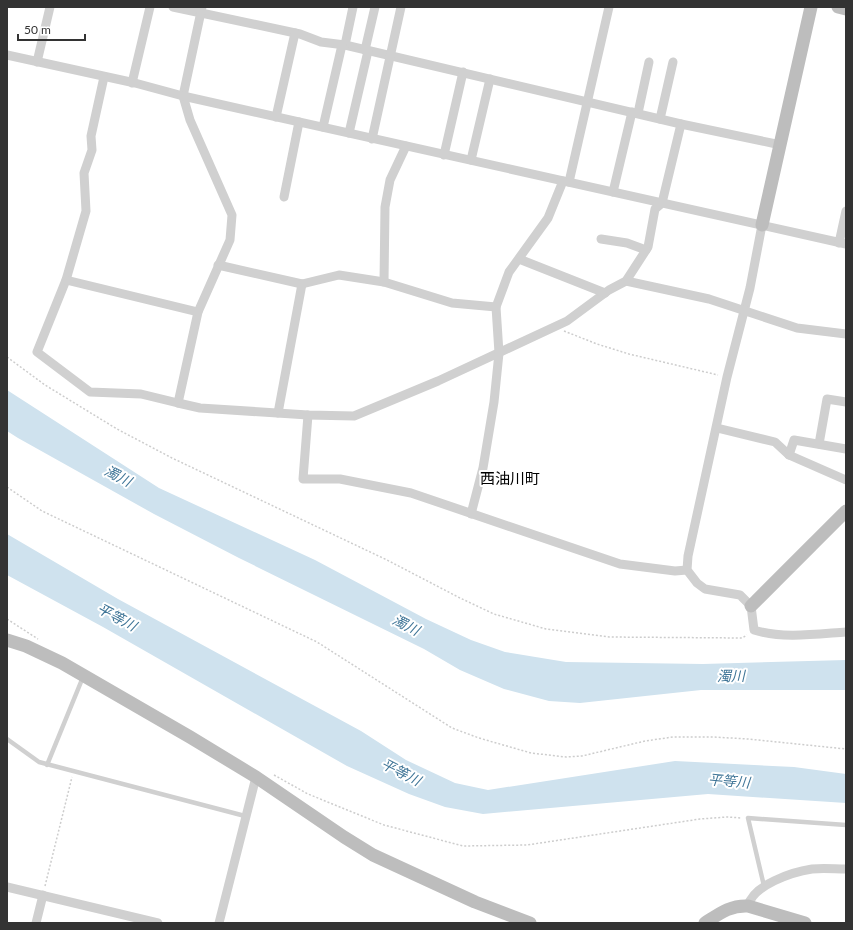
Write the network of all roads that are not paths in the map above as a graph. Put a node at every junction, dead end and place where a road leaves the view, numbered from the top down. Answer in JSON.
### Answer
{"nodes":[{"id":1,"x":50,"y":7,"type":"edge"},
{"id":2,"x":150,"y":7,"type":"edge"},
{"id":3,"x":173,"y":7,"type":"edge"},
{"id":4,"x":353,"y":7,"type":"edge"},
{"id":5,"x":375,"y":7,"type":"edge"},
{"id":6,"x":401,"y":7,"type":"edge"},
{"id":7,"x":609,"y":7,"type":"edge"},
{"id":8,"x":811,"y":7,"type":"edge"},
{"id":9,"x":838,"y":7,"type":"edge"},
{"id":10,"x":846,"y":9,"type":"edge"},
{"id":11,"x":202,"y":10,"type":"edge"},
{"id":12,"x":295,"y":33,"type":"junction"},
{"id":13,"x":343,"y":45,"type":"junction"},
{"id":14,"x":367,"y":50,"type":"junction"},
{"id":15,"x":7,"y":55,"type":"edge"},
{"id":16,"x":390,"y":56,"type":"junction"},
{"id":17,"x":38,"y":62,"type":"junction"},
{"id":18,"x":649,"y":62,"type":"dead end"},
{"id":19,"x":673,"y":62,"type":"dead end"},
{"id":20,"x":463,"y":72,"type":"junction"},
{"id":21,"x":104,"y":77,"type":"junction"},
{"id":22,"x":490,"y":79,"type":"junction"},
{"id":23,"x":132,"y":83,"type":"junction"},
{"id":24,"x":183,"y":96,"type":"junction"},
{"id":25,"x":587,"y":101,"type":"junction"},
{"id":26,"x":635,"y":113,"type":"junction"},
{"id":27,"x":276,"y":117,"type":"junction"},
{"id":28,"x":660,"y":119,"type":"junction"},
{"id":29,"x":299,"y":122,"type":"junction"},
{"id":30,"x":681,"y":124,"type":"junction"},
{"id":31,"x":323,"y":127,"type":"junction"},
{"id":32,"x":349,"y":133,"type":"junction"},
{"id":33,"x":372,"y":139,"type":"junction"},
{"id":34,"x":781,"y":145,"type":"junction"},
{"id":35,"x":406,"y":146,"type":"junction"},
{"id":36,"x":444,"y":155,"type":"junction"},
{"id":37,"x":471,"y":160,"type":"junction"},
{"id":38,"x":566,"y":181,"type":"junction"},
{"id":39,"x":613,"y":192,"type":"junction"},
{"id":40,"x":284,"y":197,"type":"dead end"},
{"id":41,"x":662,"y":203,"type":"junction"},
{"id":42,"x":846,"y":211,"type":"edge"},
{"id":43,"x":762,"y":226,"type":"junction"},
{"id":44,"x":601,"y":239,"type":"dead end"},
{"id":45,"x":842,"y":244,"type":"edge"},
{"id":46,"x":646,"y":250,"type":"junction"},
{"id":47,"x":519,"y":259,"type":"junction"},
{"id":48,"x":218,"y":265,"type":"junction"},
{"id":49,"x":66,"y":280,"type":"junction"},
{"id":50,"x":626,"y":281,"type":"junction"},
{"id":51,"x":384,"y":282,"type":"junction"},
{"id":52,"x":302,"y":284,"type":"junction"},
{"id":53,"x":605,"y":293,"type":"junction"},
{"id":54,"x":496,"y":307,"type":"junction"},
{"id":55,"x":744,"y":310,"type":"junction"},
{"id":56,"x":198,"y":312,"type":"junction"},
{"id":57,"x":846,"y":334,"type":"edge"},
{"id":58,"x":499,"y":353,"type":"junction"},
{"id":59,"x":846,"y":402,"type":"edge"},
{"id":60,"x":178,"y":403,"type":"junction"},
{"id":61,"x":278,"y":413,"type":"junction"},
{"id":62,"x":308,"y":415,"type":"junction"},
{"id":63,"x":717,"y":428,"type":"junction"},
{"id":64,"x":819,"y":444,"type":"junction"},
{"id":65,"x":846,"y":448,"type":"edge"},
{"id":66,"x":789,"y":455,"type":"junction"},
{"id":67,"x":846,"y":480,"type":"edge"},
{"id":68,"x":846,"y":511,"type":"edge"},
{"id":69,"x":471,"y":514,"type":"junction"},
{"id":70,"x":687,"y":570,"type":"junction"},
{"id":71,"x":751,"y":606,"type":"junction"},
{"id":72,"x":846,"y":632,"type":"edge"},
{"id":73,"x":7,"y":640,"type":"edge"},
{"id":74,"x":83,"y":676,"type":"junction"},
{"id":75,"x":7,"y":739,"type":"edge"},
{"id":76,"x":47,"y":765,"type":"junction"},
{"id":77,"x":256,"y":777,"type":"junction"},
{"id":78,"x":245,"y":816,"type":"junction"},
{"id":79,"x":846,"y":825,"type":"edge"},
{"id":80,"x":846,"y":869,"type":"edge"},
{"id":81,"x":764,"y":886,"type":"junction"},
{"id":82,"x":7,"y":887,"type":"edge"},
{"id":83,"x":43,"y":895,"type":"junction"},
{"id":84,"x":748,"y":906,"type":"junction"},
{"id":85,"x":36,"y":923,"type":"edge"},
{"id":86,"x":158,"y":923,"type":"edge"},
{"id":87,"x":219,"y":923,"type":"edge"},
{"id":88,"x":530,"y":923,"type":"edge"},
{"id":89,"x":705,"y":923,"type":"edge"},
{"id":90,"x":805,"y":923,"type":"edge"}],
"edges":[{"from":1,"to":17,"type":"street"},
{"from":2,"to":23,"type":"street"},
{"from":3,"to":11,"type":"street"},
{"from":4,"to":13,"type":"street"},
{"from":5,"to":14,"type":"street"},
{"from":6,"to":16,"type":"street"},
{"from":7,"to":25,"type":"street"},
{"from":8,"to":34,"type":"street"},
{"from":9,"to":10,"type":"street"},
{"from":11,"to":12,"type":"street"},
{"from":11,"to":24,"type":"street"},
{"from":12,"to":13,"type":"street"},
{"from":12,"to":27,"type":"street"},
{"from":13,"to":14,"type":"street"},
{"from":13,"to":31,"type":"street"},
{"from":14,"to":16,"type":"street"},
{"from":14,"to":32,"type":"street"},
{"from":15,"to":17,"type":"street"},
{"from":16,"to":20,"type":"street"},
{"from":16,"to":33,"type":"street"},
{"from":17,"to":21,"type":"street"},
{"from":18,"to":26,"type":"street"},
{"from":19,"to":28,"type":"street"},
{"from":20,"to":22,"type":"street"},
{"from":20,"to":36,"type":"street"},
{"from":21,"to":23,"type":"street"},
{"from":21,"to":49,"type":"street"},
{"from":22,"to":25,"type":"street"},
{"from":22,"to":37,"type":"street"},
{"from":23,"to":24,"type":"street"},
{"from":24,"to":27,"type":"street"},
{"from":24,"to":48,"type":"street"},
{"from":25,"to":26,"type":"street"},
{"from":25,"to":38,"type":"street"},
{"from":26,"to":28,"type":"street"},
{"from":26,"to":39,"type":"street"},
{"from":27,"to":29,"type":"street"},
{"from":28,"to":30,"type":"street"},
{"from":29,"to":31,"type":"street"},
{"from":29,"to":40,"type":"street"},
{"from":30,"to":34,"type":"street"},
{"from":30,"to":41,"type":"street"},
{"from":31,"to":32,"type":"street"},
{"from":32,"to":33,"type":"street"},
{"from":33,"to":35,"type":"street"},
{"from":34,"to":43,"type":"street"},
{"from":35,"to":36,"type":"street"},
{"from":35,"to":51,"type":"street"},
{"from":36,"to":37,"type":"street"},
{"from":37,"to":38,"type":"street"},
{"from":38,"to":39,"type":"street"},
{"from":38,"to":47,"type":"street"},
{"from":39,"to":41,"type":"street"},
{"from":41,"to":43,"type":"street"},
{"from":41,"to":46,"type":"street"},
{"from":42,"to":45,"type":"street"},
{"from":43,"to":45,"type":"street"},
{"from":43,"to":55,"type":"street"},
{"from":44,"to":46,"type":"street"},
{"from":46,"to":50,"type":"street"},
{"from":47,"to":53,"type":"street"},
{"from":47,"to":54,"type":"street"},
{"from":48,"to":52,"type":"street"},
{"from":48,"to":56,"type":"street"},
{"from":49,"to":56,"type":"street"},
{"from":49,"to":60,"type":"street"},
{"from":50,"to":53,"type":"street"},
{"from":50,"to":55,"type":"street"},
{"from":51,"to":52,"type":"street"},
{"from":51,"to":54,"type":"street"},
{"from":52,"to":61,"type":"street"},
{"from":53,"to":58,"type":"street"},
{"from":54,"to":58,"type":"street"},
{"from":55,"to":57,"type":"street"},
{"from":55,"to":63,"type":"street"},
{"from":56,"to":60,"type":"street"},
{"from":58,"to":62,"type":"street"},
{"from":58,"to":69,"type":"street"},
{"from":59,"to":64,"type":"street"},
{"from":60,"to":61,"type":"street"},
{"from":61,"to":62,"type":"street"},
{"from":62,"to":69,"type":"street"},
{"from":63,"to":66,"type":"street"},
{"from":63,"to":70,"type":"street"},
{"from":64,"to":65,"type":"street"},
{"from":64,"to":66,"type":"street"},
{"from":66,"to":67,"type":"street"},
{"from":68,"to":71,"type":"street"},
{"from":69,"to":70,"type":"street"},
{"from":70,"to":71,"type":"street"},
{"from":71,"to":72,"type":"street"},
{"from":73,"to":74,"type":"street"},
{"from":74,"to":76,"type":"lane"},
{"from":74,"to":77,"type":"street"},
{"from":75,"to":76,"type":"lane"},
{"from":76,"to":78,"type":"lane"},
{"from":77,"to":78,"type":"street"},
{"from":77,"to":88,"type":"street"},
{"from":78,"to":87,"type":"street"},
{"from":79,"to":81,"type":"lane"},
{"from":80,"to":81,"type":"street"},
{"from":81,"to":84,"type":"street"},
{"from":82,"to":83,"type":"street"},
{"from":83,"to":85,"type":"street"},
{"from":83,"to":86,"type":"street"},
{"from":84,"to":89,"type":"street"},
{"from":84,"to":90,"type":"street"}]}
